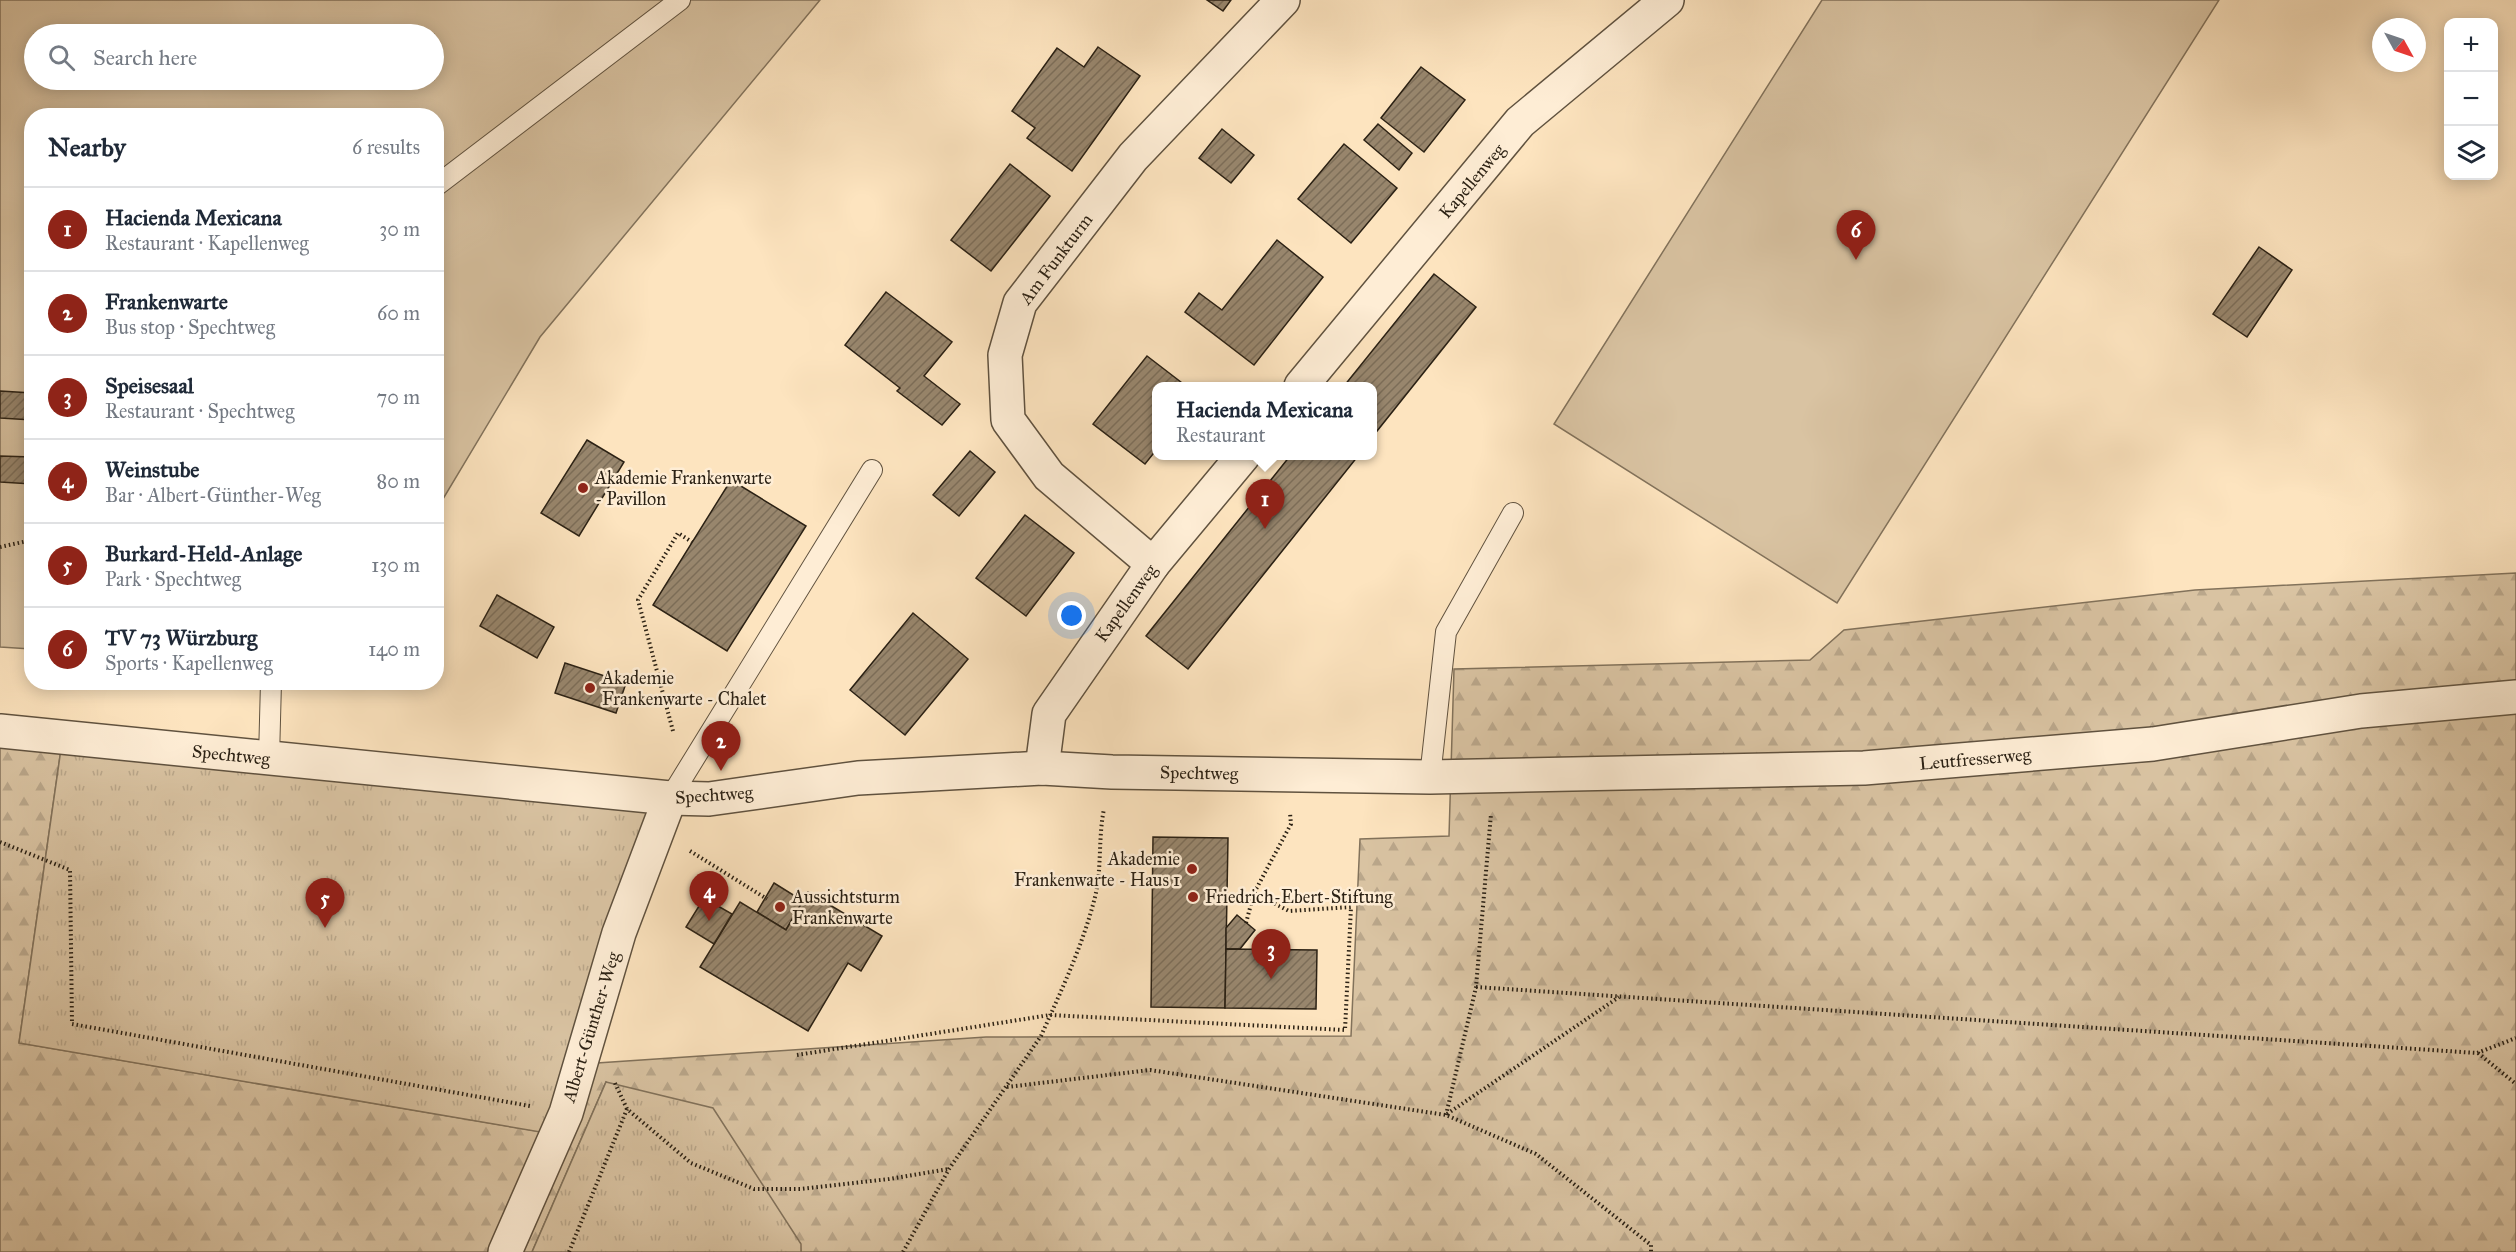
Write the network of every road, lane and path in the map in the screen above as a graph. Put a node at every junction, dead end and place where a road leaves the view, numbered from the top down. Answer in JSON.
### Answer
{"nodes":[{"id":1,"x":681,"y":0,"type":"edge"},
{"id":2,"x":1283,"y":0,"type":"edge"},
{"id":3,"x":1667,"y":0,"type":"edge"},
{"id":4,"x":444,"y":180,"type":"edge"},
{"id":5,"x":1305,"y":382,"type":"edge"},
{"id":6,"x":1240,"y":460,"type":"edge"},
{"id":7,"x":872,"y":470,"type":"dead end"},
{"id":8,"x":1513,"y":513,"type":"dead end"},
{"id":9,"x":24,"y":542,"type":"edge"},
{"id":10,"x":692,"y":542,"type":"dead end"},
{"id":11,"x":0,"y":547,"type":"edge"},
{"id":12,"x":1154,"y":564,"type":"junction"},
{"id":13,"x":271,"y":690,"type":"edge"},
{"id":14,"x":2516,"y":697,"type":"edge"},
{"id":15,"x":0,"y":731,"type":"edge"},
{"id":16,"x":268,"y":758,"type":"junction"},
{"id":17,"x":1042,"y":768,"type":"junction"},
{"id":18,"x":1112,"y":772,"type":"junction"},
{"id":19,"x":1289,"y":774,"type":"junction"},
{"id":20,"x":1494,"y":775,"type":"junction"},
{"id":21,"x":1430,"y":777,"type":"junction"},
{"id":22,"x":677,"y":787,"type":"junction"},
{"id":23,"x":659,"y":831,"type":"junction"},
{"id":24,"x":0,"y":842,"type":"edge"},
{"id":25,"x":1254,"y":893,"type":"junction"},
{"id":26,"x":767,"y":899,"type":"dead end"},
{"id":27,"x":1246,"y":923,"type":"dead end"},
{"id":28,"x":1476,"y":987,"type":"junction"},
{"id":29,"x":1619,"y":997,"type":"junction"},
{"id":30,"x":1050,"y":1015,"type":"junction"},
{"id":31,"x":2516,"y":1038,"type":"edge"},
{"id":32,"x":2477,"y":1053,"type":"junction"},
{"id":33,"x":797,"y":1055,"type":"dead end"},
{"id":34,"x":2516,"y":1084,"type":"edge"},
{"id":35,"x":1007,"y":1087,"type":"junction"},
{"id":36,"x":566,"y":1113,"type":"junction"},
{"id":37,"x":1446,"y":1115,"type":"junction"},
{"id":38,"x":949,"y":1169,"type":"junction"},
{"id":39,"x":505,"y":1252,"type":"edge"},
{"id":40,"x":569,"y":1252,"type":"edge"},
{"id":41,"x":903,"y":1252,"type":"edge"},
{"id":42,"x":1651,"y":1252,"type":"edge"}],
"edges":[{"from":1,"to":4,"type":"lane"},
{"from":2,"to":12,"type":"street","name":"Am Funkturm"},
{"from":3,"to":5,"type":"street","name":"Kapellenweg"},
{"from":6,"to":12,"type":"street","name":"Kapellenweg"},
{"from":7,"to":22,"type":"lane"},
{"from":8,"to":21,"type":"lane"},
{"from":9,"to":11,"type":"path"},
{"from":10,"to":22,"type":"path"},
{"from":12,"to":17,"type":"street","name":"Kapellenweg"},
{"from":13,"to":16,"type":"lane"},
{"from":14,"to":20,"type":"street","name":"Leutfresserweg"},
{"from":15,"to":16,"type":"street","name":"Spechtweg"},
{"from":16,"to":22,"type":"street","name":"Spechtweg"},
{"from":17,"to":18,"type":"street","name":"Spechtweg"},
{"from":17,"to":22,"type":"street","name":"Spechtweg"},
{"from":18,"to":19,"type":"street","name":"Spechtweg"},
{"from":18,"to":30,"type":"path"},
{"from":19,"to":21,"type":"street","name":"Spechtweg"},
{"from":19,"to":25,"type":"path"},
{"from":20,"to":21,"type":"street","name":"Leutfresserweg"},
{"from":20,"to":28,"type":"path"},
{"from":22,"to":23,"type":"street","name":"Albert-Günther-Weg"},
{"from":23,"to":26,"type":"path"},
{"from":23,"to":36,"type":"street","name":"Albert-Günther-Weg"},
{"from":24,"to":36,"type":"path"},
{"from":25,"to":27,"type":"path"},
{"from":25,"to":30,"type":"path"},
{"from":28,"to":29,"type":"path"},
{"from":28,"to":37,"type":"path"},
{"from":29,"to":32,"type":"path"},
{"from":29,"to":37,"type":"path"},
{"from":30,"to":33,"type":"path"},
{"from":30,"to":35,"type":"path"},
{"from":31,"to":32,"type":"path"},
{"from":32,"to":34,"type":"path"},
{"from":35,"to":37,"type":"path"},
{"from":35,"to":38,"type":"path"},
{"from":36,"to":39,"type":"street","name":"Albert-Günther-Weg"},
{"from":37,"to":42,"type":"path"},
{"from":38,"to":40,"type":"path"},
{"from":38,"to":41,"type":"path"}]}
